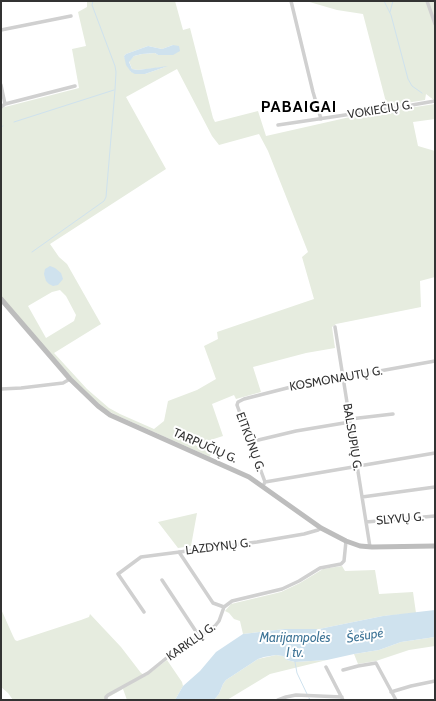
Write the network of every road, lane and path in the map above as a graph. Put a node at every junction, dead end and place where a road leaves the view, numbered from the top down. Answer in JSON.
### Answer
{"nodes":[{"id":1,"x":291,"y":1,"type":"edge"},
{"id":2,"x":428,"y":1,"type":"edge"},
{"id":3,"x":71,"y":16,"type":"dead end"},
{"id":4,"x":435,"y":24,"type":"edge"},
{"id":5,"x":1,"y":30,"type":"edge"},
{"id":6,"x":1,"y":84,"type":"edge"},
{"id":7,"x":75,"y":86,"type":"dead end"},
{"id":8,"x":435,"y":101,"type":"edge"},
{"id":9,"x":5,"y":104,"type":"junction"},
{"id":10,"x":1,"y":107,"type":"edge"},
{"id":11,"x":321,"y":119,"type":"junction"},
{"id":12,"x":278,"y":125,"type":"dead end"},
{"id":13,"x":1,"y":299,"type":"edge"},
{"id":14,"x":335,"y":327,"type":"dead end"},
{"id":15,"x":435,"y":361,"type":"edge"},
{"id":16,"x":343,"y":378,"type":"junction"},
{"id":17,"x":70,"y":379,"type":"junction"},
{"id":18,"x":1,"y":389,"type":"edge"},
{"id":19,"x":238,"y":402,"type":"joint"},
{"id":20,"x":394,"y":414,"type":"dead end"},
{"id":21,"x":350,"y":421,"type":"junction"},
{"id":22,"x":250,"y":442,"type":"junction"},
{"id":23,"x":435,"y":453,"type":"edge"},
{"id":24,"x":357,"y":466,"type":"junction"},
{"id":25,"x":264,"y":484,"type":"junction"},
{"id":26,"x":435,"y":487,"type":"edge"},
{"id":27,"x":362,"y":497,"type":"junction"},
{"id":28,"x":435,"y":516,"type":"edge"},
{"id":29,"x":366,"y":522,"type":"junction"},
{"id":30,"x":321,"y":528,"type":"junction"},
{"id":31,"x":346,"y":541,"type":"junction"},
{"id":32,"x":435,"y":546,"type":"edge"},
{"id":33,"x":370,"y":547,"type":"junction"},
{"id":34,"x":179,"y":552,"type":"junction"},
{"id":35,"x":162,"y":580,"type":"dead end"},
{"id":36,"x":224,"y":607,"type":"junction"},
{"id":37,"x":144,"y":612,"type":"dead end"},
{"id":38,"x":199,"y":636,"type":"junction"},
{"id":39,"x":326,"y":667,"type":"dead end"},
{"id":40,"x":344,"y":670,"type":"dead end"},
{"id":41,"x":434,"y":682,"type":"edge"},
{"id":42,"x":392,"y":692,"type":"junction"},
{"id":43,"x":342,"y":699,"type":"edge"},
{"id":44,"x":106,"y":700,"type":"edge"},
{"id":45,"x":278,"y":700,"type":"edge"},
{"id":46,"x":396,"y":700,"type":"edge"}],
"edges":[{"from":1,"to":11,"type":"street"},
{"from":2,"to":4,"type":"street"},
{"from":3,"to":5,"type":"street"},
{"from":6,"to":9,"type":"street"},
{"from":7,"to":9,"type":"street"},
{"from":8,"to":11,"type":"street","name":"VOKIEČIŲ G."},
{"from":9,"to":10,"type":"street"},
{"from":11,"to":12,"type":"street","name":"VOKIEČIŲ G."},
{"from":13,"to":17,"type":"main road","name":"TARPUČIŲ G."},
{"from":14,"to":16,"type":"street","name":"BALSUPIŲ G."},
{"from":15,"to":16,"type":"street","name":"KOSMONAUTŲ G."},
{"from":16,"to":19,"type":"street","name":"KOSMONAUTŲ G."},
{"from":16,"to":21,"type":"street","name":"BALSUPIŲ G."},
{"from":17,"to":18,"type":"street"},
{"from":17,"to":25,"type":"main road","name":"TARPUČIŲ G."},
{"from":19,"to":22,"type":"street","name":"EITKŪNŲ G."},
{"from":20,"to":21,"type":"street"},
{"from":21,"to":22,"type":"street"},
{"from":21,"to":24,"type":"street","name":"BALSUPIŲ G."},
{"from":22,"to":25,"type":"street","name":"EITKŪNŲ G."},
{"from":23,"to":24,"type":"street"},
{"from":24,"to":25,"type":"street"},
{"from":24,"to":27,"type":"street","name":"BALSUPIŲ G."},
{"from":25,"to":30,"type":"main road","name":"TARPUČIŲ G."},
{"from":26,"to":27,"type":"street"},
{"from":27,"to":29,"type":"street","name":"BALSUPIŲ G."},
{"from":28,"to":29,"type":"street","name":"SLYVŲ G."},
{"from":29,"to":33,"type":"street","name":"BALSUPIŲ G."},
{"from":30,"to":31,"type":"main road","name":"TARPUČIŲ G."},
{"from":30,"to":34,"type":"street","name":"LAZDYNŲ G."},
{"from":31,"to":33,"type":"main road","name":"TARPUČIŲ G."},
{"from":31,"to":36,"type":"street"},
{"from":32,"to":33,"type":"main road","name":"TARPUČIŲ G."},
{"from":34,"to":36,"type":"street"},
{"from":34,"to":37,"type":"street","name":"LAZDYNŲ G."},
{"from":35,"to":38,"type":"street"},
{"from":36,"to":38,"type":"street","name":"KARKLŲ G."},
{"from":38,"to":44,"type":"street","name":"KARKLŲ G."},
{"from":39,"to":43,"type":"street"},
{"from":40,"to":42,"type":"street"},
{"from":41,"to":42,"type":"street"},
{"from":42,"to":46,"type":"street"},
{"from":43,"to":45,"type":"street"}]}
